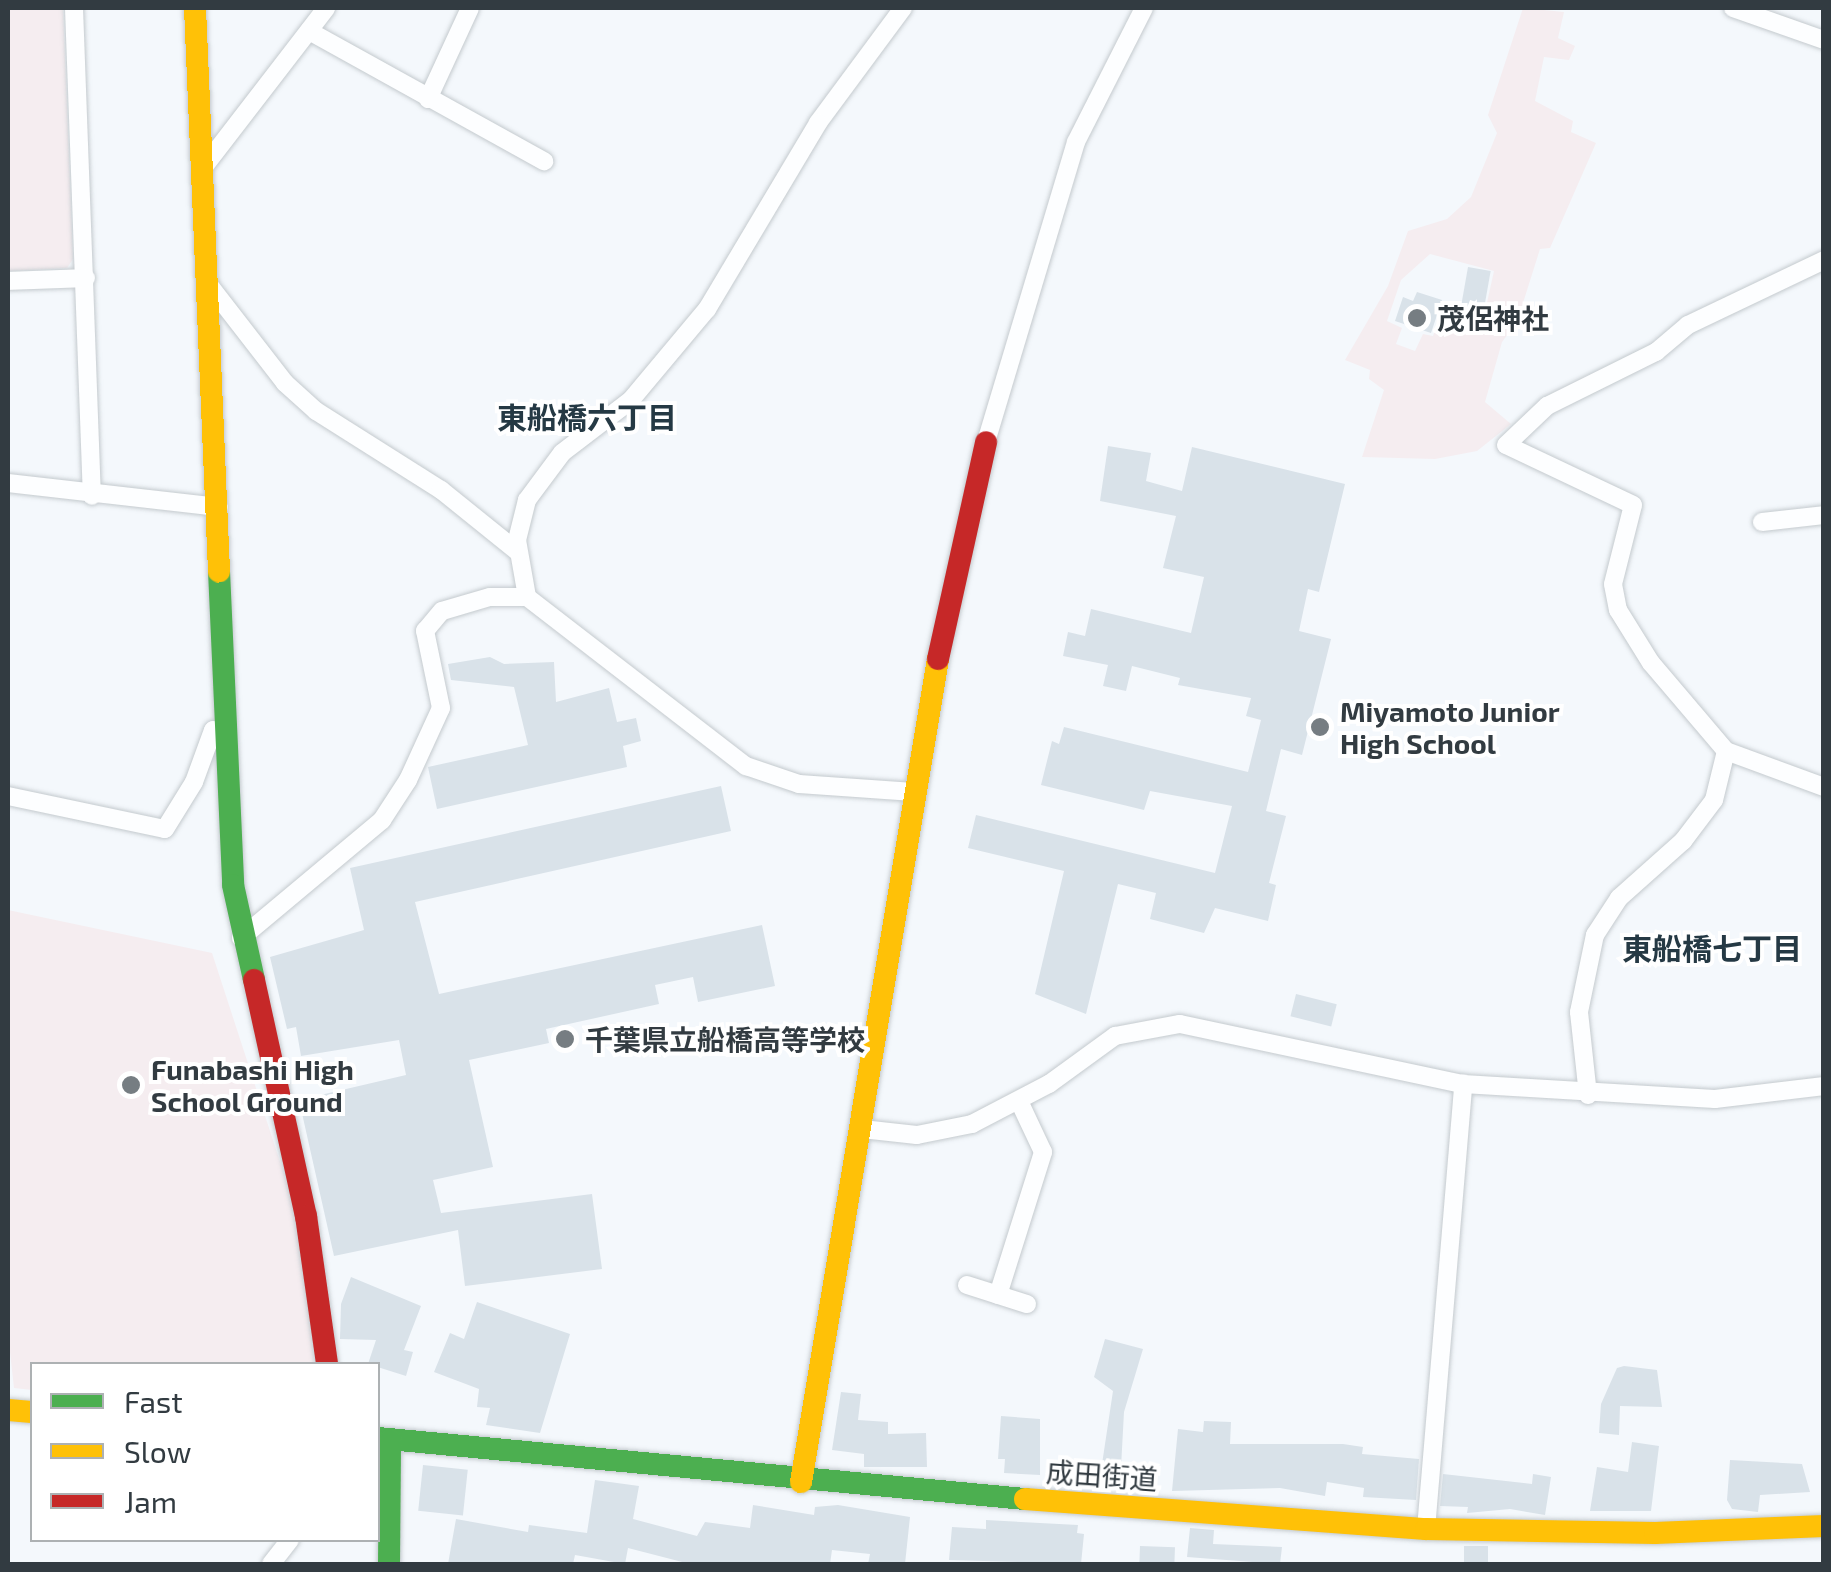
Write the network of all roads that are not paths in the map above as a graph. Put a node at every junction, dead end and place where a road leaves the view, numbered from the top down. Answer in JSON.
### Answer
{"nodes":[{"id":1,"x":74,"y":8,"type":"edge"},
{"id":2,"x":195,"y":8,"type":"edge"},
{"id":3,"x":326,"y":8,"type":"edge"},
{"id":4,"x":470,"y":8,"type":"edge"},
{"id":5,"x":903,"y":8,"type":"edge"},
{"id":6,"x":1144,"y":8,"type":"edge"},
{"id":7,"x":1733,"y":8,"type":"edge"},
{"id":8,"x":310,"y":31,"type":"junction"},
{"id":9,"x":1824,"y":40,"type":"edge"},
{"id":10,"x":428,"y":98,"type":"junction"},
{"id":11,"x":544,"y":161,"type":"dead end"},
{"id":12,"x":203,"y":168,"type":"junction"},
{"id":13,"x":1824,"y":260,"type":"edge"},
{"id":14,"x":86,"y":278,"type":"junction"},
{"id":15,"x":206,"y":281,"type":"junction"},
{"id":16,"x":8,"y":282,"type":"edge"},
{"id":17,"x":986,"y":442,"type":"joint"},
{"id":18,"x":8,"y":482,"type":"edge"},
{"id":19,"x":92,"y":496,"type":"junction"},
{"id":20,"x":219,"y":508,"type":"junction"},
{"id":21,"x":1824,"y":515,"type":"edge"},
{"id":22,"x":1762,"y":522,"type":"dead end"},
{"id":23,"x":518,"y":552,"type":"junction"},
{"id":24,"x":527,"y":597,"type":"junction"},
{"id":25,"x":224,"y":732,"type":"junction"},
{"id":26,"x":1726,"y":751,"type":"junction"},
{"id":27,"x":1824,"y":786,"type":"edge"},
{"id":28,"x":914,"y":792,"type":"junction"},
{"id":29,"x":8,"y":796,"type":"edge"},
{"id":30,"x":242,"y":938,"type":"junction"},
{"id":31,"x":1463,"y":1084,"type":"junction"},
{"id":32,"x":1824,"y":1086,"type":"edge"},
{"id":33,"x":1588,"y":1096,"type":"junction"},
{"id":34,"x":1019,"y":1101,"type":"junction"},
{"id":35,"x":862,"y":1129,"type":"junction"},
{"id":36,"x":968,"y":1286,"type":"dead end"},
{"id":37,"x":998,"y":1295,"type":"junction"},
{"id":38,"x":1027,"y":1304,"type":"dead end"},
{"id":39,"x":327,"y":1362,"type":"edge"},
{"id":40,"x":384,"y":1439,"type":"edge"},
{"id":41,"x":801,"y":1482,"type":"junction"},
{"id":42,"x":1824,"y":1526,"type":"edge"},
{"id":43,"x":1426,"y":1528,"type":"junction"},
{"id":44,"x":288,"y":1542,"type":"edge"},
{"id":45,"x":271,"y":1564,"type":"edge"},
{"id":46,"x":389,"y":1564,"type":"edge"}],
"edges":[{"from":1,"to":14,"type":"street"},
{"from":2,"to":12,"type":"street"},
{"from":3,"to":8,"type":"street"},
{"from":4,"to":10,"type":"street"},
{"from":5,"to":23,"type":"street"},
{"from":6,"to":17,"type":"street"},
{"from":7,"to":9,"type":"street"},
{"from":8,"to":10,"type":"street"},
{"from":8,"to":12,"type":"street"},
{"from":10,"to":11,"type":"street"},
{"from":12,"to":15,"type":"street"},
{"from":13,"to":26,"type":"street"},
{"from":14,"to":16,"type":"street"},
{"from":14,"to":19,"type":"street"},
{"from":15,"to":20,"type":"street"},
{"from":15,"to":23,"type":"street"},
{"from":17,"to":28,"type":"street"},
{"from":18,"to":19,"type":"street"},
{"from":19,"to":20,"type":"street"},
{"from":20,"to":25,"type":"street"},
{"from":21,"to":22,"type":"street"},
{"from":23,"to":24,"type":"street"},
{"from":24,"to":28,"type":"street"},
{"from":24,"to":30,"type":"street"},
{"from":25,"to":29,"type":"street"},
{"from":25,"to":30,"type":"street"},
{"from":26,"to":27,"type":"street"},
{"from":26,"to":33,"type":"street"},
{"from":28,"to":35,"type":"street"},
{"from":30,"to":39,"type":"street"},
{"from":31,"to":33,"type":"street"},
{"from":31,"to":34,"type":"street"},
{"from":31,"to":43,"type":"street"},
{"from":32,"to":33,"type":"street"},
{"from":34,"to":35,"type":"street"},
{"from":34,"to":37,"type":"street"},
{"from":35,"to":41,"type":"street"},
{"from":36,"to":37,"type":"street"},
{"from":37,"to":38,"type":"street"},
{"from":40,"to":41,"type":"street","name":"成田街道"},
{"from":40,"to":46,"type":"street"},
{"from":41,"to":43,"type":"street","name":"成田街道"},
{"from":42,"to":43,"type":"street","name":"成田街道"},
{"from":44,"to":45,"type":"street"}]}
